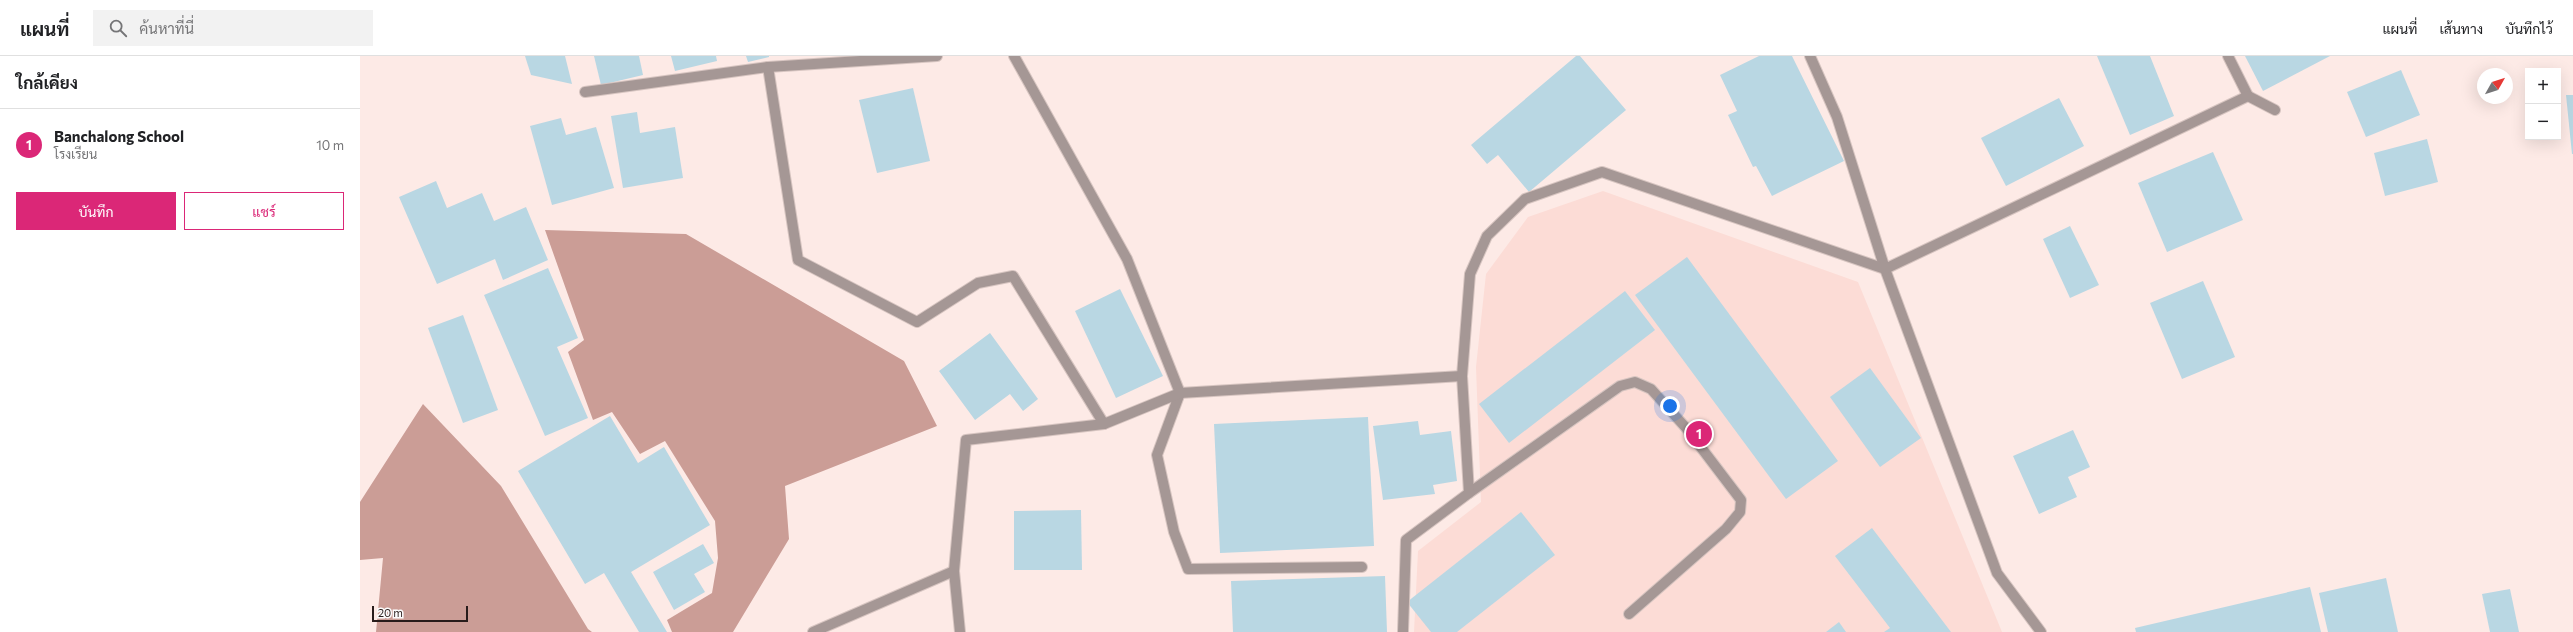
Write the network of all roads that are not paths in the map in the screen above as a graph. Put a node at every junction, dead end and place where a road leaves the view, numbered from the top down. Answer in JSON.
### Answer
{"nodes":[{"id":1,"x":937,"y":56,"type":"edge"},
{"id":2,"x":1014,"y":56,"type":"edge"},
{"id":3,"x":1810,"y":56,"type":"edge"},
{"id":4,"x":2228,"y":56,"type":"edge"},
{"id":5,"x":768,"y":67,"type":"junction"},
{"id":6,"x":585,"y":92,"type":"dead end"},
{"id":7,"x":2248,"y":96,"type":"junction"},
{"id":8,"x":2276,"y":110,"type":"dead end"},
{"id":9,"x":1885,"y":269,"type":"junction"},
{"id":10,"x":1462,"y":376,"type":"junction"},
{"id":11,"x":1180,"y":393,"type":"junction"},
{"id":12,"x":1104,"y":424,"type":"junction"},
{"id":13,"x":1469,"y":493,"type":"junction"},
{"id":14,"x":1362,"y":567,"type":"dead end"},
{"id":15,"x":954,"y":571,"type":"junction"},
{"id":16,"x":1629,"y":614,"type":"dead end"},
{"id":17,"x":813,"y":632,"type":"edge"},
{"id":18,"x":960,"y":632,"type":"edge"},
{"id":19,"x":1403,"y":632,"type":"edge"},
{"id":20,"x":2041,"y":632,"type":"edge"}],
"edges":[{"from":1,"to":5,"type":"street"},
{"from":2,"to":11,"type":"street"},
{"from":3,"to":9,"type":"street"},
{"from":4,"to":7,"type":"street"},
{"from":5,"to":6,"type":"street"},
{"from":5,"to":12,"type":"street"},
{"from":7,"to":8,"type":"street"},
{"from":7,"to":9,"type":"street"},
{"from":9,"to":10,"type":"street"},
{"from":9,"to":20,"type":"street"},
{"from":10,"to":11,"type":"street"},
{"from":10,"to":13,"type":"street"},
{"from":11,"to":12,"type":"street"},
{"from":11,"to":14,"type":"street"},
{"from":12,"to":15,"type":"street"},
{"from":13,"to":16,"type":"street"},
{"from":13,"to":19,"type":"street"},
{"from":15,"to":17,"type":"street"},
{"from":15,"to":18,"type":"street"}]}
